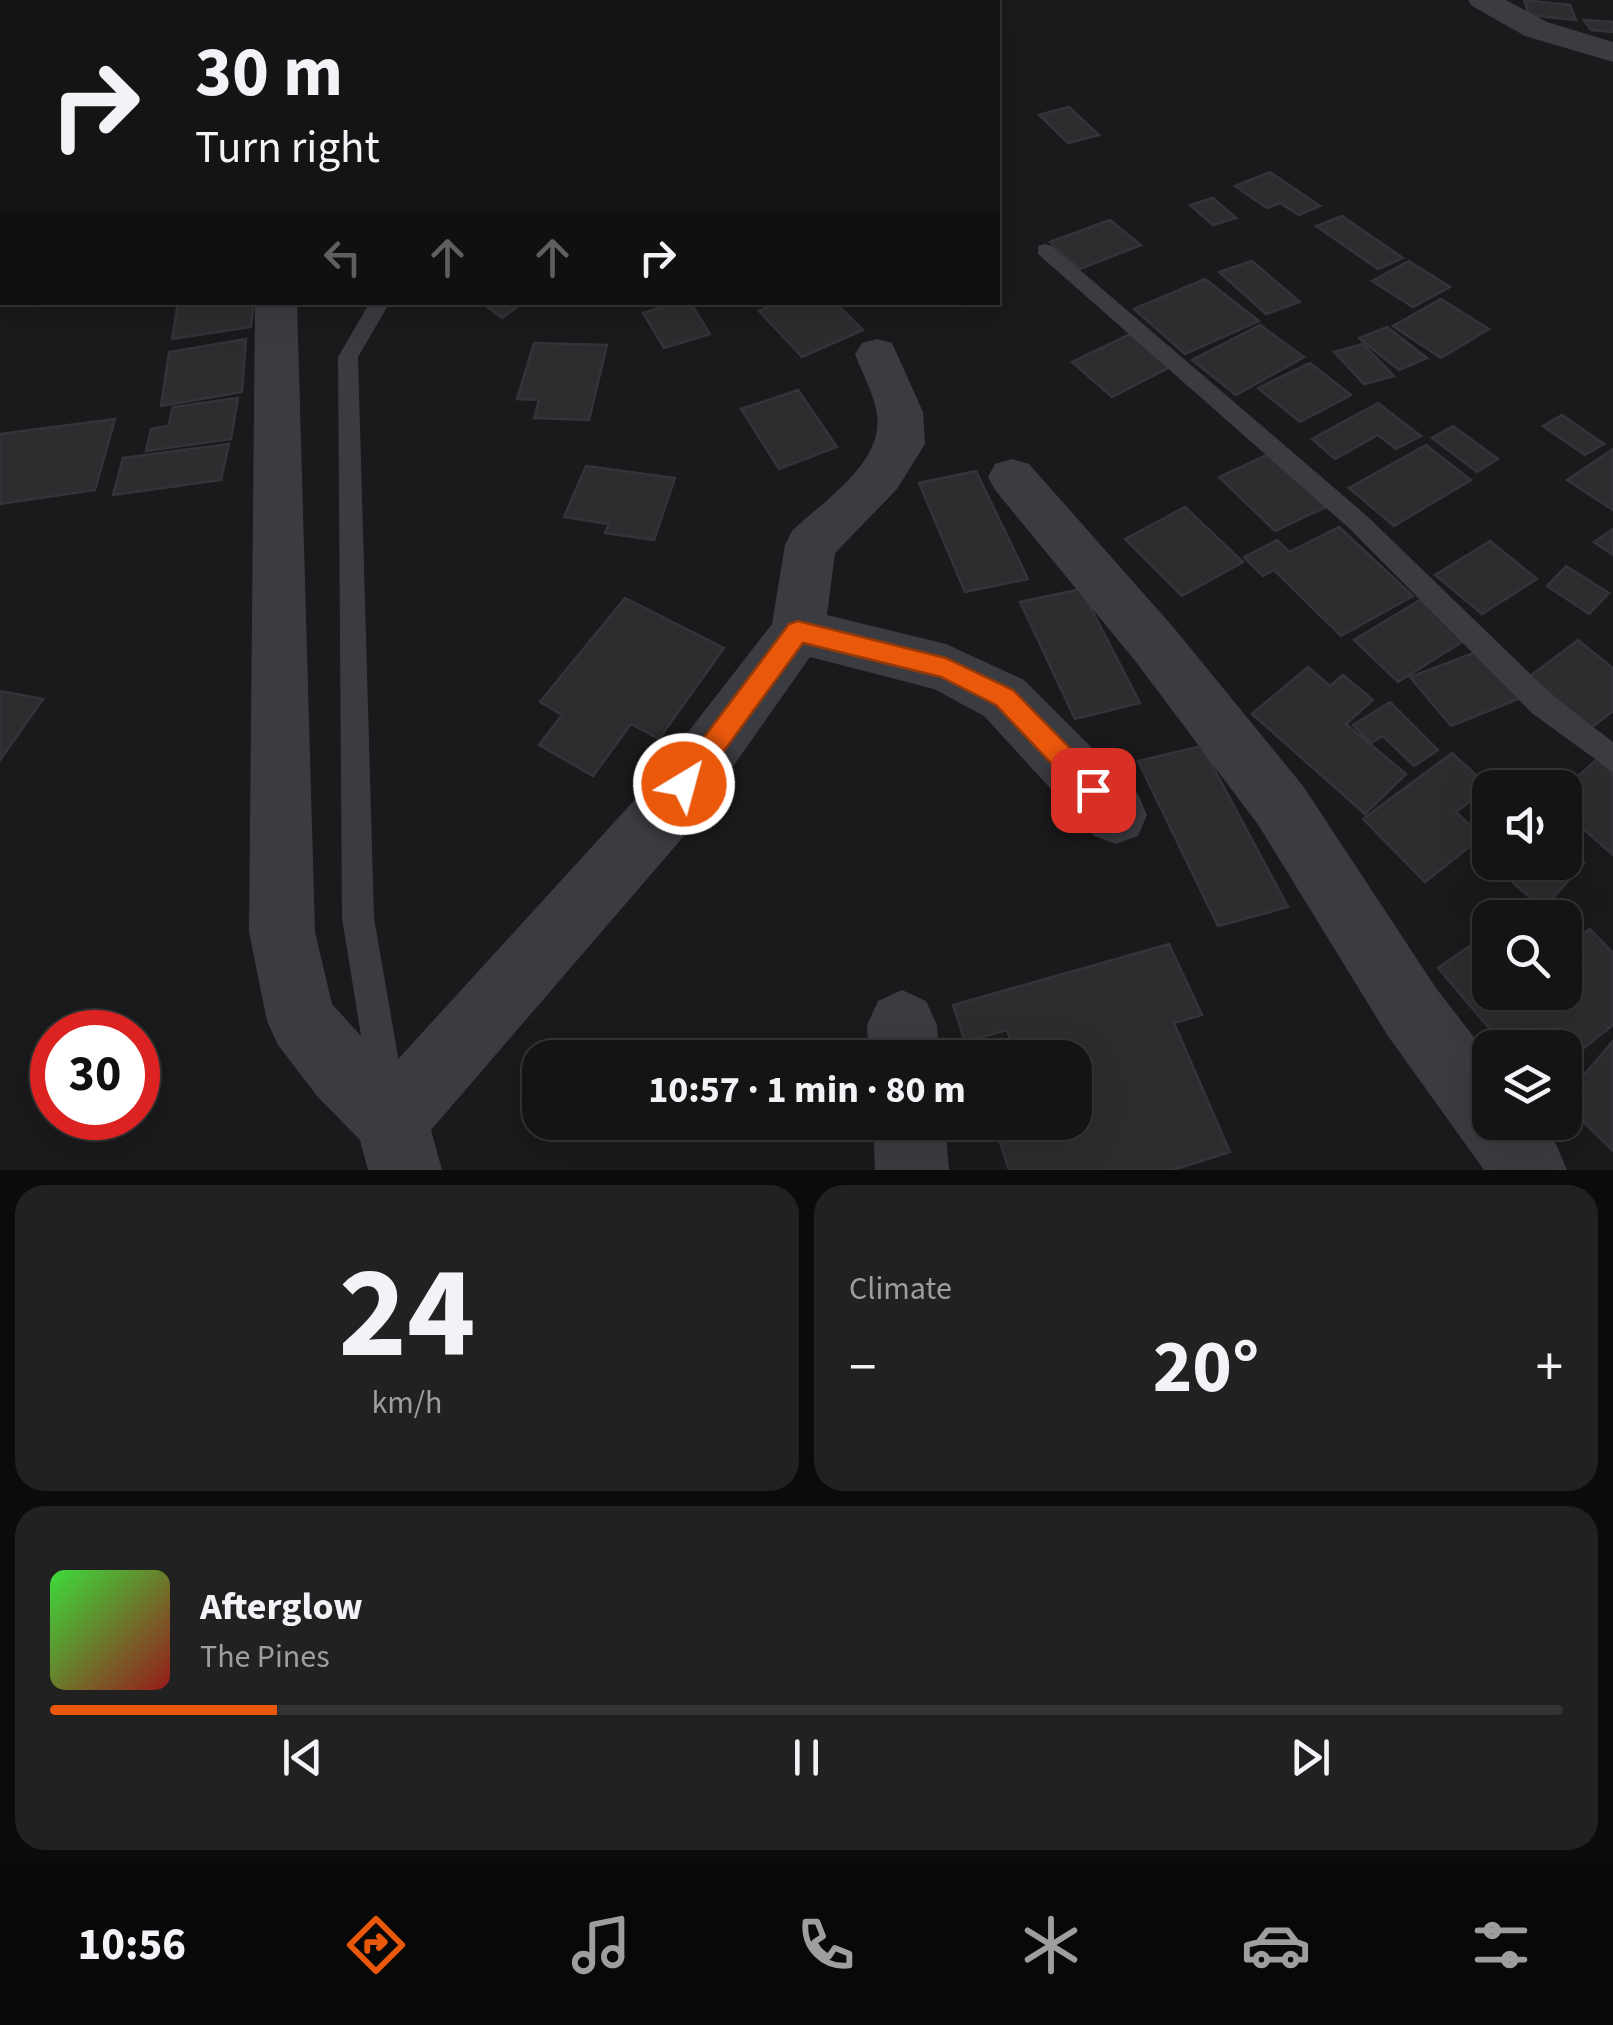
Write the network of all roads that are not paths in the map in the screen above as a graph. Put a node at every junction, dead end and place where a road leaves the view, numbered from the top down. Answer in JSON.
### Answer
{"nodes":[{"id":1,"x":1483,"y":0,"type":"edge"},
{"id":2,"x":1613,"y":52,"type":"edge"},
{"id":3,"x":1045,"y":250,"type":"dead end"},
{"id":4,"x":276,"y":305,"type":"edge"},
{"id":5,"x":378,"y":305,"type":"edge"},
{"id":6,"x":877,"y":354,"type":"dead end"},
{"id":7,"x":1012,"y":477,"type":"dead end"},
{"id":8,"x":798,"y":631,"type":"junction"},
{"id":9,"x":1613,"y":759,"type":"edge"},
{"id":10,"x":1116,"y":815,"type":"dead end"},
{"id":11,"x":1472,"y":1093,"type":"edge"},
{"id":12,"x":910,"y":1140,"type":"edge"},
{"id":13,"x":1507,"y":1140,"type":"edge"},
{"id":14,"x":398,"y":1145,"type":"edge"},
{"id":15,"x":912,"y":1170,"type":"edge"},
{"id":16,"x":1530,"y":1170,"type":"edge"}],
"edges":[{"from":1,"to":2,"type":"street"},
{"from":3,"to":9,"type":"lane"},
{"from":4,"to":14,"type":"street"},
{"from":5,"to":14,"type":"lane"},
{"from":6,"to":8,"type":"street"},
{"from":7,"to":11,"type":"street"},
{"from":8,"to":10,"type":"street"},
{"from":8,"to":14,"type":"street"},
{"from":12,"to":15,"type":"street"},
{"from":13,"to":16,"type":"street"}]}
